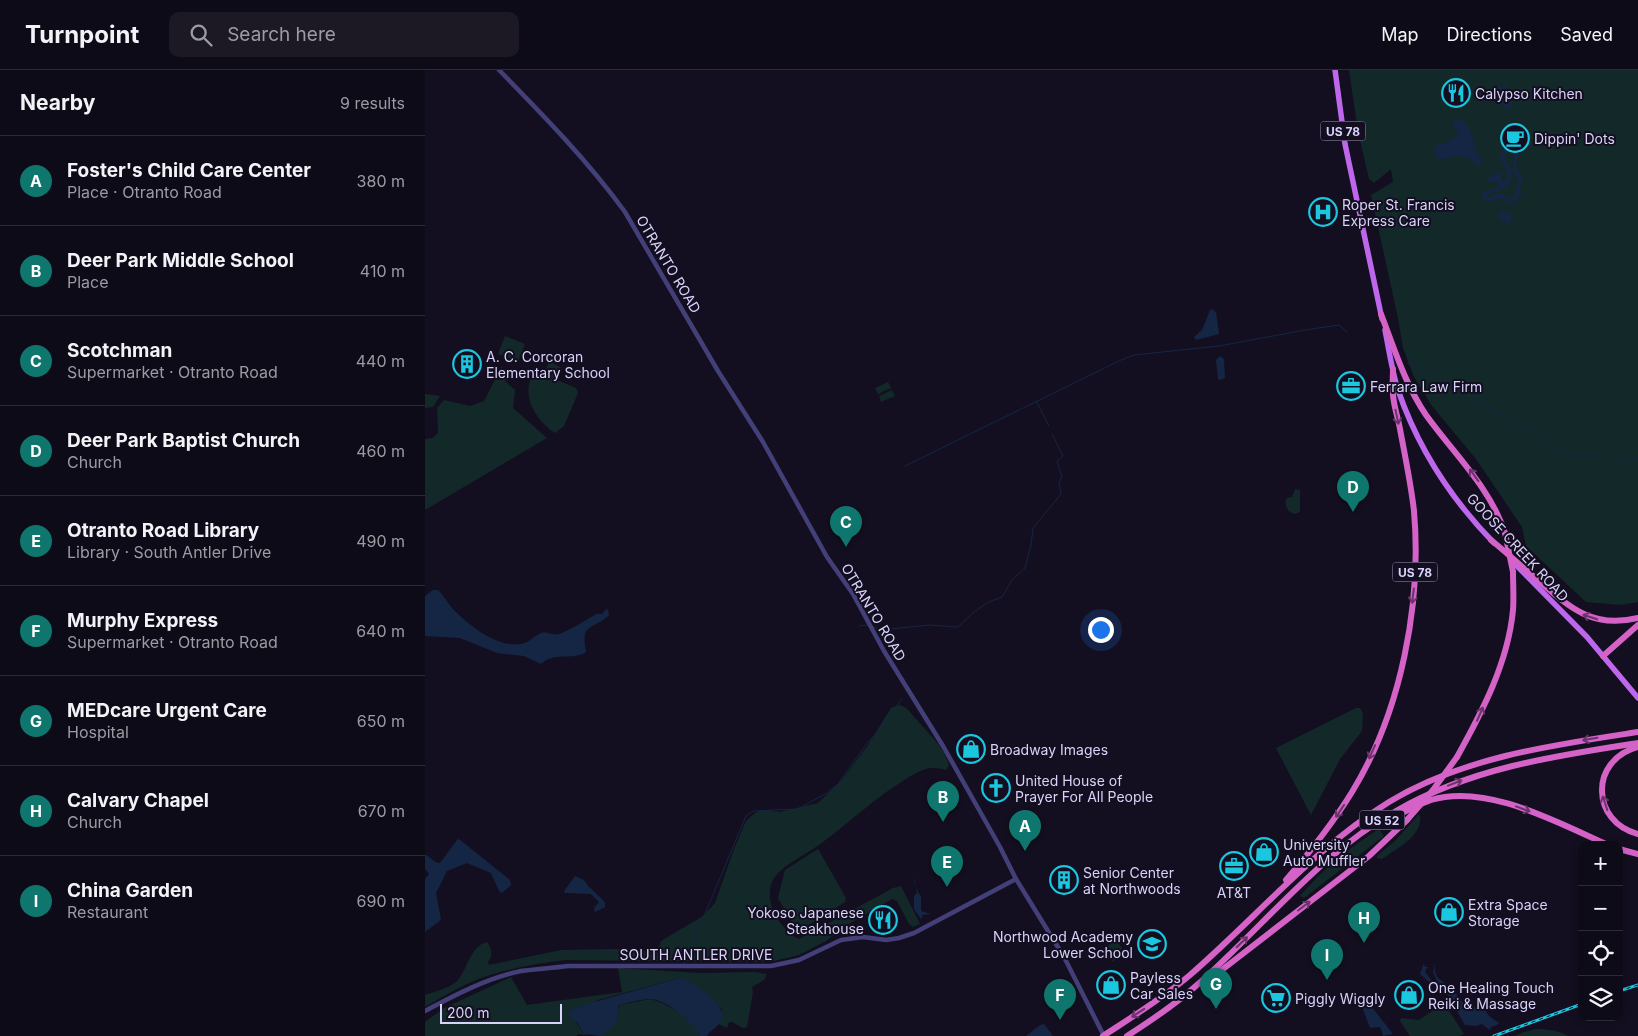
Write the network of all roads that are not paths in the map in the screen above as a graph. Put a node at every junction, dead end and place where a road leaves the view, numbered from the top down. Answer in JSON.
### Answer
{"nodes":[{"id":1,"x":499,"y":70,"type":"edge"},
{"id":2,"x":1335,"y":70,"type":"edge"},
{"id":3,"x":1381,"y":314,"type":"junction"},
{"id":4,"x":1393,"y":369,"type":"junction"},
{"id":5,"x":1491,"y":540,"type":"junction"},
{"id":6,"x":1638,"y":618,"type":"edge"},
{"id":7,"x":1638,"y":625,"type":"edge"},
{"id":8,"x":1603,"y":656,"type":"junction"},
{"id":9,"x":1638,"y":698,"type":"edge"},
{"id":10,"x":1638,"y":732,"type":"edge"},
{"id":11,"x":1638,"y":743,"type":"edge"},
{"id":12,"x":1638,"y":748,"type":"edge"},
{"id":13,"x":1638,"y":834,"type":"edge"},
{"id":14,"x":1599,"y":841,"type":"edge"},
{"id":15,"x":1347,"y":844,"type":"junction"},
{"id":16,"x":1623,"y":850,"type":"edge"},
{"id":17,"x":1638,"y":854,"type":"edge"},
{"id":18,"x":1015,"y":879,"type":"junction"},
{"id":19,"x":1255,"y":914,"type":"junction"},
{"id":20,"x":1181,"y":998,"type":"junction"},
{"id":21,"x":425,"y":1012,"type":"edge"},
{"id":22,"x":1103,"y":1036,"type":"edge"},
{"id":23,"x":1127,"y":1036,"type":"edge"}],
"edges":[{"from":1,"to":18,"type":"street","name":"OTRANTO ROAD"},
{"from":2,"to":3,"type":"main road","number":"US 78"},
{"from":3,"to":4,"type":"main road","number":"US 78"},
{"from":20,"to":3,"type":"highway","number":"US 78","one_way":true,"bridge":true},
{"from":4,"to":5,"type":"main road","name":"GOOSE CREEK ROAD"},
{"from":4,"to":19,"type":"highway","number":"US 78","one_way":true},
{"from":6,"to":5,"type":"highway","one_way":true},
{"from":5,"to":8,"type":"main road","name":"GOOSE CREEK ROAD"},
{"from":7,"to":8,"type":"highway"},
{"from":8,"to":9,"type":"main road","name":"GOOSE CREEK ROAD"},
{"from":10,"to":19,"type":"highway","number":"US 52","one_way":true},
{"from":15,"to":11,"type":"highway","number":"US 52","one_way":true},
{"from":13,"to":12,"type":"highway","one_way":true},
{"from":15,"to":14,"type":"highway","one_way":true},
{"from":20,"to":15,"type":"highway","number":"US 52","one_way":true},
{"from":16,"to":17,"type":"highway"},
{"from":18,"to":21,"type":"street","name":"SOUTH ANTLER DRIVE"},
{"from":18,"to":22,"type":"street","name":"OTRANTO ROAD"},
{"from":19,"to":22,"type":"highway","number":"US 52","one_way":true},
{"from":20,"to":23,"type":"highway","number":"US 52"}]}
